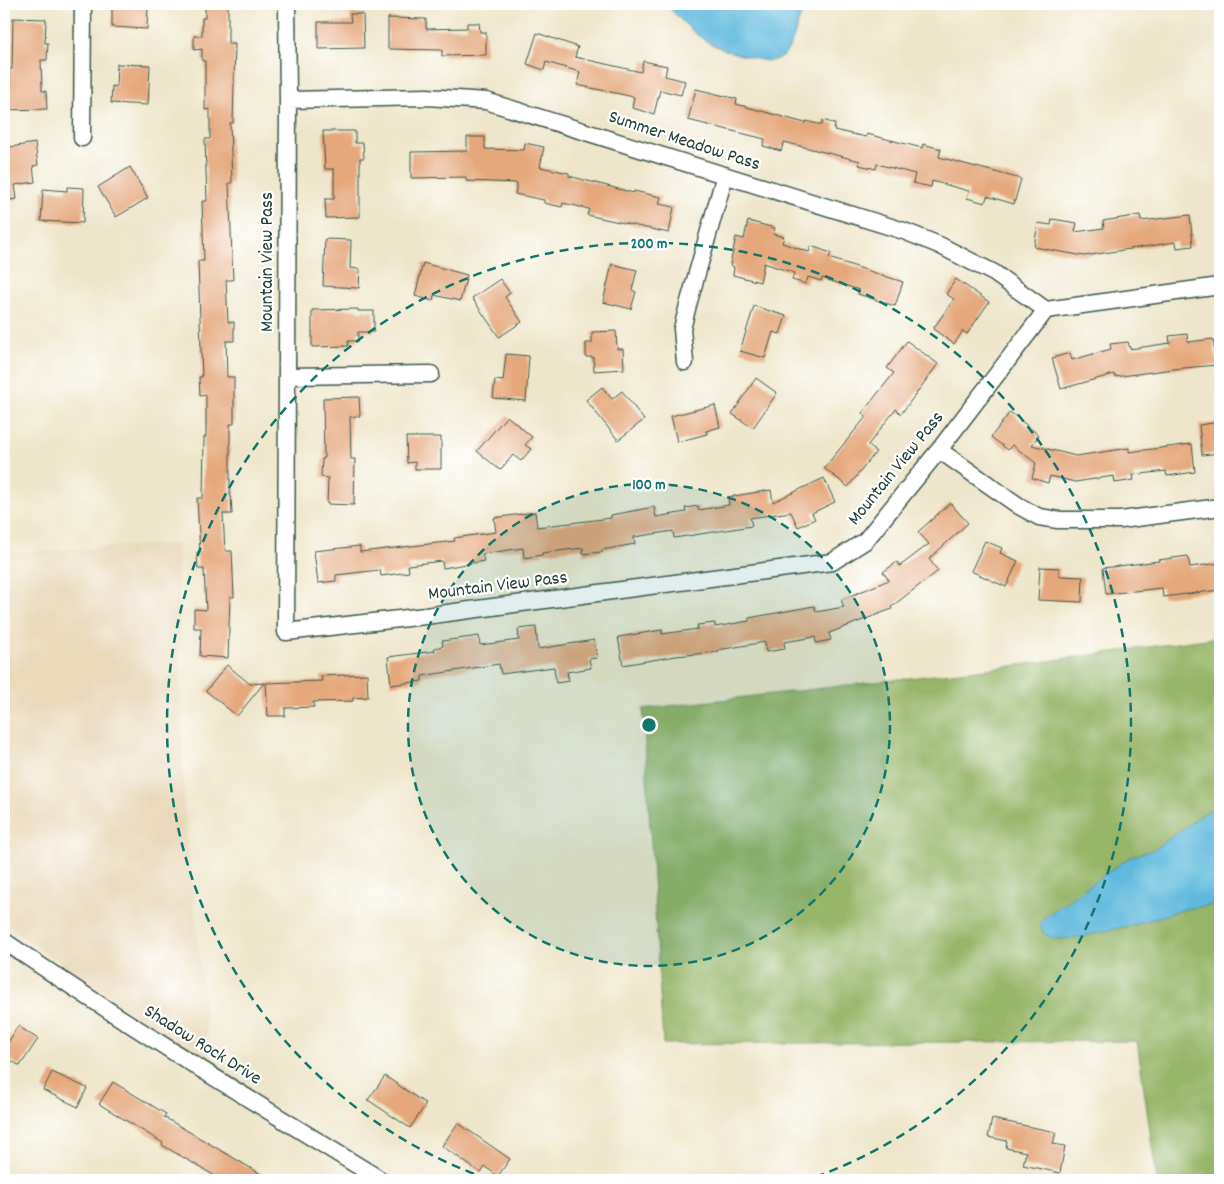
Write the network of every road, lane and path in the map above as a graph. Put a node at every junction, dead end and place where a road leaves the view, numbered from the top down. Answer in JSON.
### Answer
{"nodes":[{"id":1,"x":83,"y":4,"type":"edge"},
{"id":2,"x":287,"y":4,"type":"edge"},
{"id":3,"x":288,"y":100,"type":"junction"},
{"id":4,"x":82,"y":138,"type":"dead end"},
{"id":5,"x":725,"y":175,"type":"junction"},
{"id":6,"x":1220,"y":286,"type":"edge"},
{"id":7,"x":1046,"y":310,"type":"junction"},
{"id":8,"x":685,"y":362,"type":"dead end"},
{"id":9,"x":431,"y":374,"type":"dead end"},
{"id":10,"x":288,"y":376,"type":"junction"},
{"id":11,"x":939,"y":450,"type":"junction"},
{"id":12,"x":1220,"y":507,"type":"edge"},
{"id":13,"x":4,"y":941,"type":"edge"},
{"id":14,"x":381,"y":1180,"type":"edge"}],
"edges":[{"from":1,"to":4,"type":"street"},
{"from":2,"to":3,"type":"street","name":"Mountain View Pass"},
{"from":3,"to":5,"type":"street","name":"Summer Meadow Pass"},
{"from":3,"to":10,"type":"street","name":"Mountain View Pass"},
{"from":5,"to":7,"type":"street","name":"Summer Meadow Pass"},
{"from":5,"to":8,"type":"street"},
{"from":6,"to":7,"type":"street"},
{"from":7,"to":11,"type":"street","name":"Mountain View Pass"},
{"from":9,"to":10,"type":"street"},
{"from":10,"to":11,"type":"street","name":"Mountain View Pass"},
{"from":11,"to":12,"type":"street"},
{"from":13,"to":14,"type":"street","name":"Shadow Rock Drive"}]}
